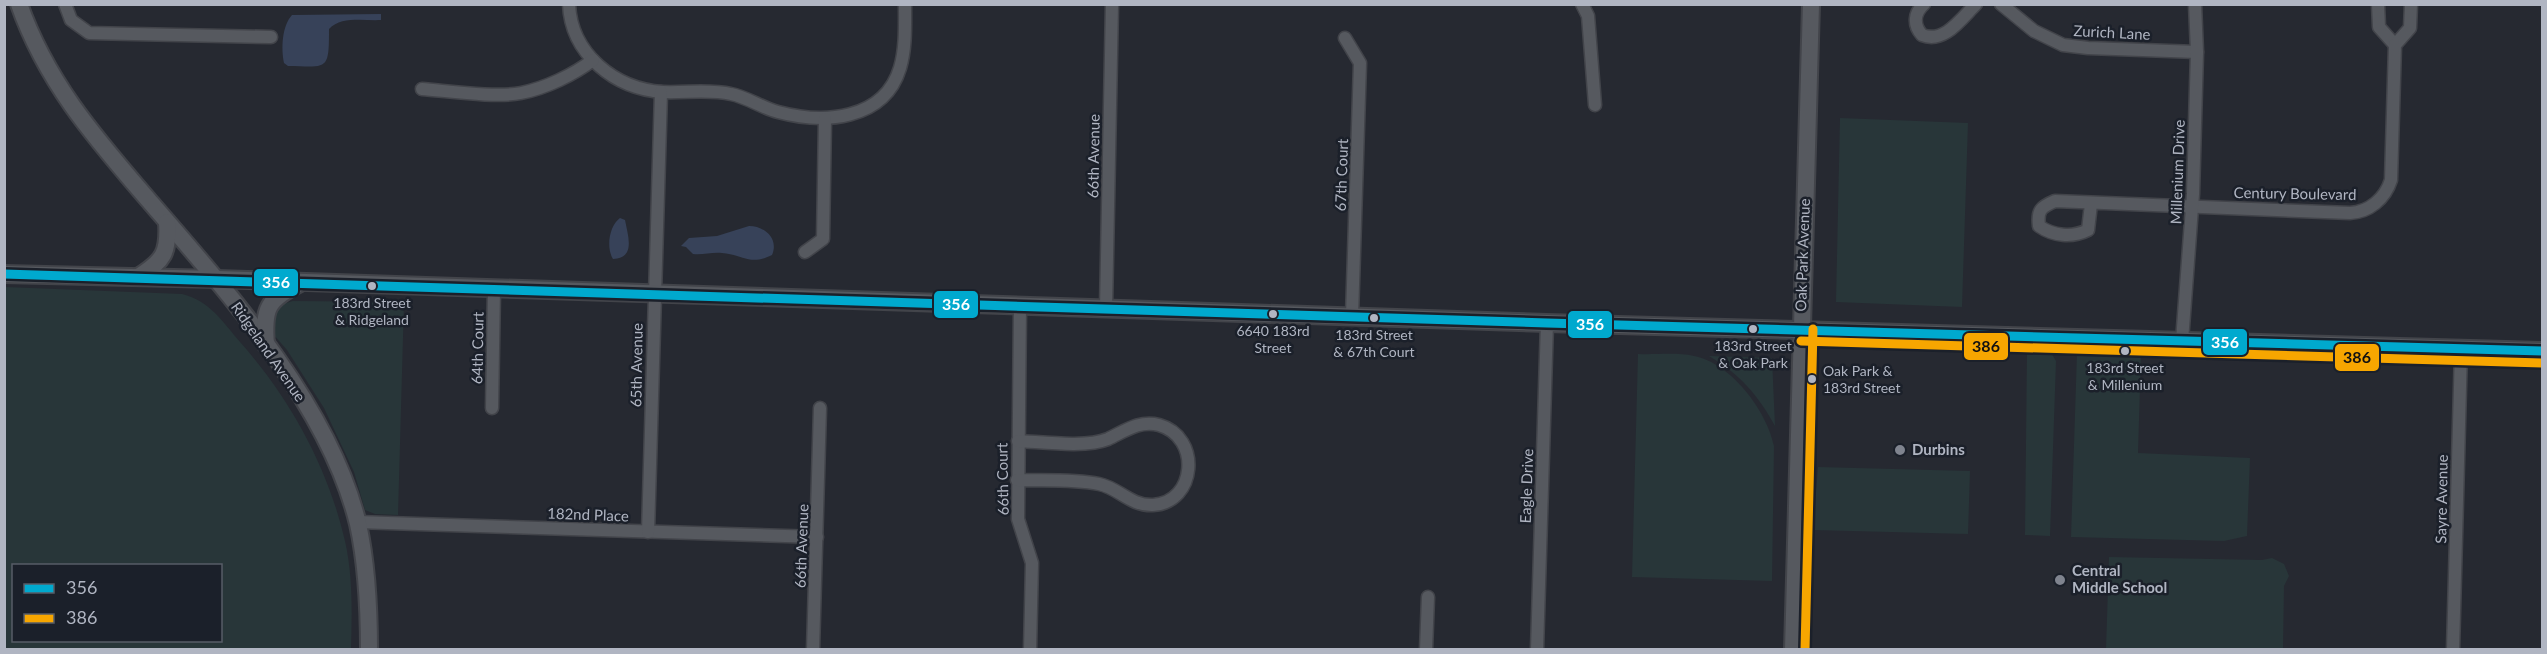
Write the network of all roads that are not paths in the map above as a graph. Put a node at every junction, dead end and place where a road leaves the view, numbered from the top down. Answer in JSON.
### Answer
{"nodes":[{"id":1,"x":19,"y":4,"type":"edge"},
{"id":2,"x":65,"y":4,"type":"edge"},
{"id":3,"x":569,"y":4,"type":"edge"},
{"id":4,"x":905,"y":4,"type":"edge"},
{"id":5,"x":1112,"y":4,"type":"edge"},
{"id":6,"x":1582,"y":4,"type":"edge"},
{"id":7,"x":1812,"y":4,"type":"edge"},
{"id":8,"x":1924,"y":4,"type":"edge"},
{"id":9,"x":1976,"y":4,"type":"edge"},
{"id":10,"x":2001,"y":4,"type":"edge"},
{"id":11,"x":2195,"y":4,"type":"edge"},
{"id":12,"x":2378,"y":4,"type":"edge"},
{"id":13,"x":2411,"y":4,"type":"edge"},
{"id":14,"x":271,"y":37,"type":"dead end"},
{"id":15,"x":1345,"y":38,"type":"dead end"},
{"id":16,"x":2395,"y":45,"type":"junction"},
{"id":17,"x":2197,"y":52,"type":"junction"},
{"id":18,"x":593,"y":60,"type":"junction"},
{"id":19,"x":422,"y":89,"type":"dead end"},
{"id":20,"x":660,"y":92,"type":"junction"},
{"id":21,"x":1595,"y":105,"type":"dead end"},
{"id":22,"x":825,"y":119,"type":"junction"},
{"id":23,"x":2091,"y":204,"type":"dead end"},
{"id":24,"x":2193,"y":208,"type":"junction"},
{"id":25,"x":167,"y":222,"type":"junction"},
{"id":26,"x":805,"y":252,"type":"dead end"},
{"id":27,"x":4,"y":274,"type":"edge"},
{"id":28,"x":138,"y":277,"type":"junction"},
{"id":29,"x":217,"y":279,"type":"junction"},
{"id":30,"x":302,"y":282,"type":"junction"},
{"id":31,"x":494,"y":290,"type":"junction"},
{"id":32,"x":654,"y":294,"type":"junction"},
{"id":33,"x":1020,"y":305,"type":"junction"},
{"id":34,"x":1106,"y":308,"type":"junction"},
{"id":35,"x":1352,"y":316,"type":"junction"},
{"id":36,"x":1547,"y":323,"type":"junction"},
{"id":37,"x":1801,"y":329,"type":"junction"},
{"id":38,"x":2182,"y":341,"type":"junction"},
{"id":39,"x":266,"y":346,"type":"junction"},
{"id":40,"x":2461,"y":349,"type":"junction"},
{"id":41,"x":2542,"y":351,"type":"edge"},
{"id":42,"x":492,"y":408,"type":"dead end"},
{"id":43,"x":820,"y":408,"type":"dead end"},
{"id":44,"x":1018,"y":441,"type":"junction"},
{"id":45,"x":1017,"y":480,"type":"junction"},
{"id":46,"x":357,"y":522,"type":"junction"},
{"id":47,"x":648,"y":532,"type":"junction"},
{"id":48,"x":817,"y":537,"type":"junction"},
{"id":49,"x":1428,"y":597,"type":"dead end"},
{"id":50,"x":369,"y":650,"type":"edge"},
{"id":51,"x":813,"y":650,"type":"edge"},
{"id":52,"x":1030,"y":650,"type":"edge"},
{"id":53,"x":1426,"y":650,"type":"edge"},
{"id":54,"x":1537,"y":650,"type":"edge"},
{"id":55,"x":1793,"y":650,"type":"edge"},
{"id":56,"x":2453,"y":650,"type":"edge"}],
"edges":[{"from":1,"to":25,"type":"street","name":"Ridgeland Avenue"},
{"from":2,"to":14,"type":"street"},
{"from":3,"to":18,"type":"street"},
{"from":4,"to":22,"type":"street"},
{"from":5,"to":34,"type":"street","name":"66th Avenue"},
{"from":6,"to":21,"type":"street"},
{"from":7,"to":37,"type":"street","name":"Oak Park Avenue"},
{"from":8,"to":9,"type":"street"},
{"from":10,"to":17,"type":"street","name":"Zurich Lane"},
{"from":11,"to":17,"type":"street","name":"Millenium Drive"},
{"from":12,"to":16,"type":"street"},
{"from":13,"to":16,"type":"street"},
{"from":15,"to":35,"type":"street","name":"67th Court"},
{"from":16,"to":24,"type":"street","name":"Century Boulevard"},
{"from":17,"to":24,"type":"street","name":"Millenium Drive"},
{"from":18,"to":19,"type":"street"},
{"from":18,"to":20,"type":"street"},
{"from":20,"to":22,"type":"street"},
{"from":20,"to":32,"type":"street","name":"65th Avenue"},
{"from":22,"to":26,"type":"street"},
{"from":23,"to":24,"type":"street","name":"Century Boulevard"},
{"from":24,"to":38,"type":"street","name":"Millenium Drive"},
{"from":25,"to":28,"type":"street"},
{"from":25,"to":29,"type":"street","name":"Ridgeland Avenue"},
{"from":27,"to":28,"type":"street"},
{"from":28,"to":29,"type":"street"},
{"from":29,"to":30,"type":"street"},
{"from":29,"to":39,"type":"street","name":"Ridgeland Avenue"},
{"from":30,"to":31,"type":"street"},
{"from":30,"to":39,"type":"street"},
{"from":31,"to":32,"type":"street"},
{"from":31,"to":42,"type":"street","name":"64th Court"},
{"from":32,"to":33,"type":"street"},
{"from":32,"to":47,"type":"street","name":"65th Avenue"},
{"from":33,"to":34,"type":"street"},
{"from":33,"to":44,"type":"street","name":"66th Court"},
{"from":34,"to":35,"type":"street"},
{"from":35,"to":36,"type":"street"},
{"from":36,"to":37,"type":"street"},
{"from":36,"to":54,"type":"street","name":"Eagle Drive"},
{"from":37,"to":38,"type":"street"},
{"from":37,"to":55,"type":"street","name":"Oak Park Avenue"},
{"from":38,"to":40,"type":"street"},
{"from":39,"to":46,"type":"street","name":"Ridgeland Avenue"},
{"from":40,"to":41,"type":"street"},
{"from":40,"to":56,"type":"street","name":"Sayre Avenue"},
{"from":43,"to":48,"type":"street","name":"66th Avenue"},
{"from":44,"to":45,"type":"street","name":"66th Court"},
{"from":44,"to":45,"type":"street"},
{"from":45,"to":52,"type":"street","name":"66th Court"},
{"from":46,"to":47,"type":"street","name":"182nd Place"},
{"from":46,"to":50,"type":"street","name":"Ridgeland Avenue"},
{"from":47,"to":48,"type":"street","name":"182nd Place"},
{"from":48,"to":51,"type":"street","name":"66th Avenue"},
{"from":49,"to":53,"type":"street"}]}
